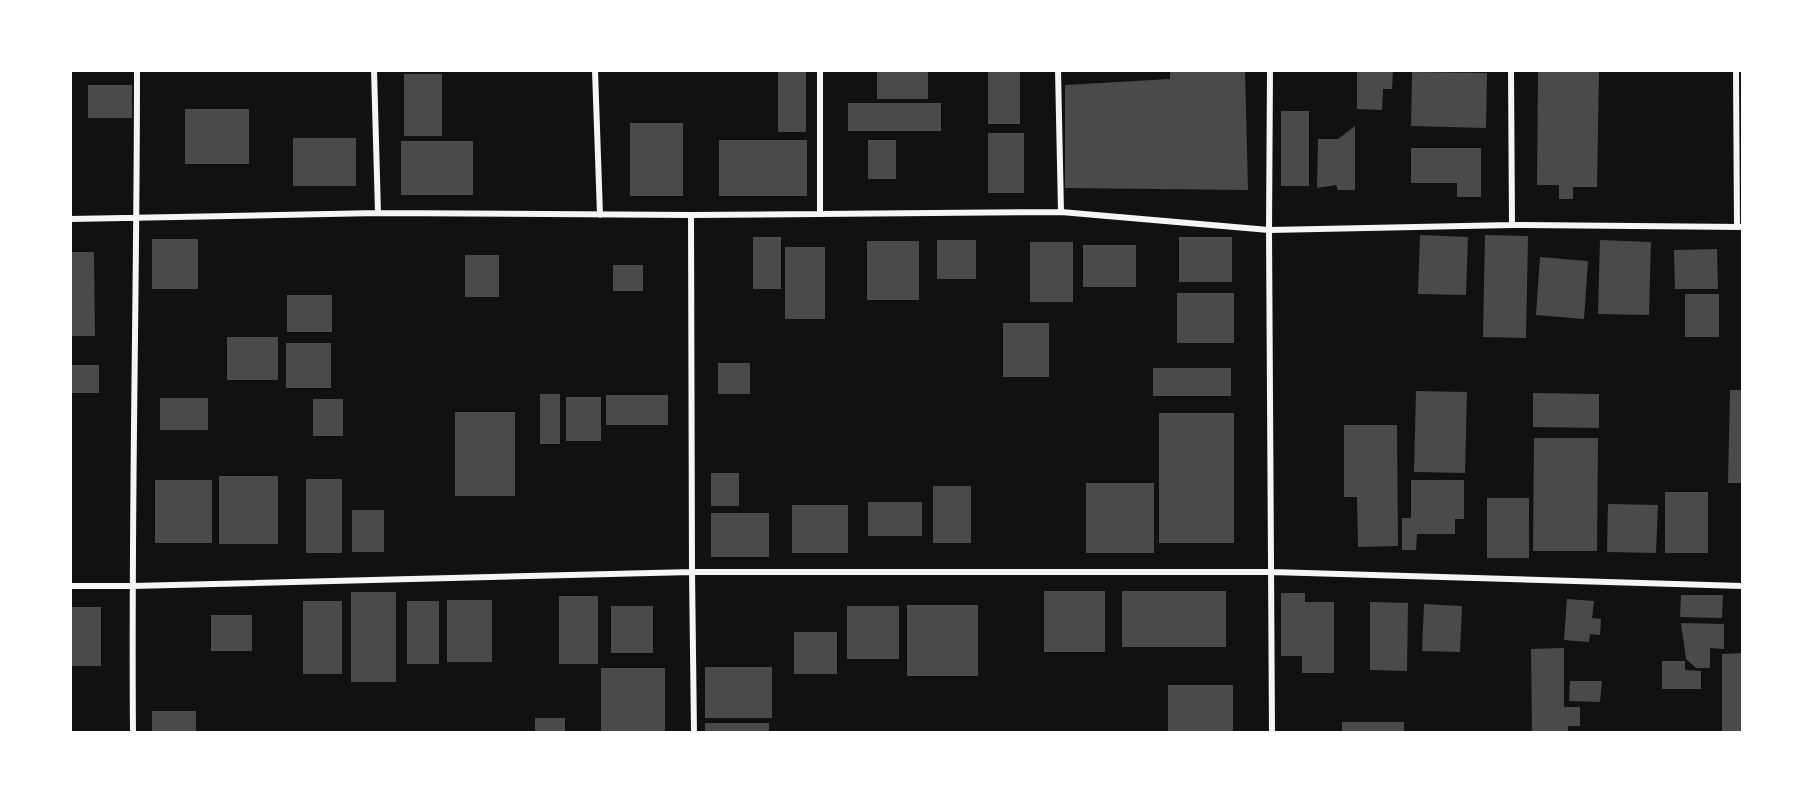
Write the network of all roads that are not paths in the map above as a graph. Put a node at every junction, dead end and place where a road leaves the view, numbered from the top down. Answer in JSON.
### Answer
{"nodes":[{"id":1,"x":137,"y":70,"type":"edge"},
{"id":2,"x":374,"y":70,"type":"edge"},
{"id":3,"x":595,"y":70,"type":"edge"},
{"id":4,"x":820,"y":70,"type":"edge"},
{"id":5,"x":1058,"y":70,"type":"edge"},
{"id":6,"x":1270,"y":70,"type":"edge"},
{"id":7,"x":1511,"y":70,"type":"edge"},
{"id":8,"x":1736,"y":70,"type":"edge"},
{"id":9,"x":1061,"y":212,"type":"junction"},
{"id":10,"x":378,"y":213,"type":"junction"},
{"id":11,"x":820,"y":214,"type":"junction"},
{"id":12,"x":600,"y":215,"type":"junction"},
{"id":13,"x":691,"y":215,"type":"junction"},
{"id":14,"x":137,"y":218,"type":"junction"},
{"id":15,"x":70,"y":219,"type":"edge"},
{"id":16,"x":1512,"y":225,"type":"junction"},
{"id":17,"x":1740,"y":227,"type":"edge"},
{"id":18,"x":1269,"y":230,"type":"junction"},
{"id":19,"x":692,"y":572,"type":"junction"},
{"id":20,"x":1272,"y":572,"type":"junction"},
{"id":21,"x":70,"y":586,"type":"edge"},
{"id":22,"x":132,"y":586,"type":"junction"},
{"id":23,"x":1743,"y":586,"type":"edge"},
{"id":24,"x":133,"y":732,"type":"edge"},
{"id":25,"x":694,"y":732,"type":"edge"},
{"id":26,"x":1272,"y":732,"type":"edge"}],
"edges":[{"from":1,"to":14,"type":"street"},
{"from":2,"to":10,"type":"street"},
{"from":3,"to":12,"type":"street"},
{"from":4,"to":11,"type":"street"},
{"from":5,"to":9,"type":"street"},
{"from":6,"to":18,"type":"street"},
{"from":7,"to":16,"type":"street"},
{"from":8,"to":17,"type":"street"},
{"from":9,"to":11,"type":"street"},
{"from":9,"to":18,"type":"street"},
{"from":10,"to":12,"type":"street"},
{"from":10,"to":14,"type":"street"},
{"from":11,"to":13,"type":"street"},
{"from":12,"to":13,"type":"street"},
{"from":13,"to":19,"type":"street"},
{"from":14,"to":15,"type":"street"},
{"from":14,"to":22,"type":"street"},
{"from":16,"to":17,"type":"street"},
{"from":16,"to":18,"type":"street"},
{"from":18,"to":20,"type":"street"},
{"from":19,"to":20,"type":"street"},
{"from":19,"to":22,"type":"street"},
{"from":19,"to":25,"type":"street"},
{"from":20,"to":23,"type":"street"},
{"from":20,"to":26,"type":"street"},
{"from":21,"to":22,"type":"street"},
{"from":22,"to":24,"type":"street"}]}
